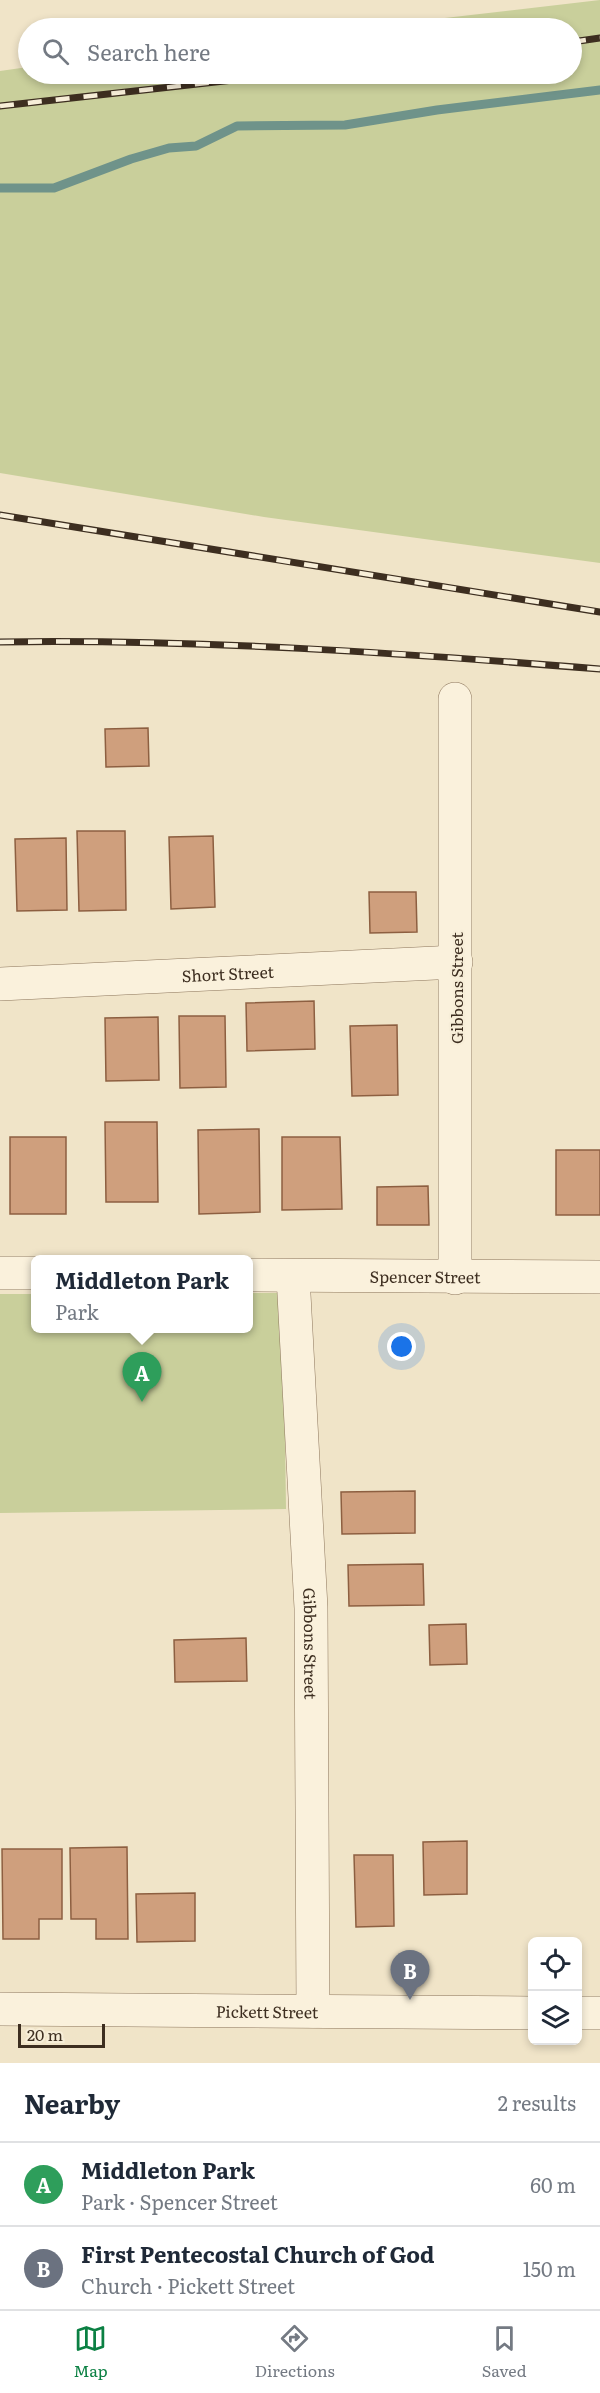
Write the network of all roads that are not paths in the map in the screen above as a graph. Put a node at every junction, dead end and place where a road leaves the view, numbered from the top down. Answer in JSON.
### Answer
{"nodes":[{"id":1,"x":455,"y":699,"type":"dead end"},
{"id":2,"x":456,"y":962,"type":"junction"},
{"id":3,"x":0,"y":984,"type":"edge"},
{"id":4,"x":0,"y":1273,"type":"edge"},
{"id":5,"x":31,"y":1273,"type":"edge"},
{"id":6,"x":253,"y":1275,"type":"edge"},
{"id":7,"x":293,"y":1276,"type":"junction"},
{"id":8,"x":600,"y":1277,"type":"edge"},
{"id":9,"x":455,"y":1278,"type":"junction"},
{"id":10,"x":0,"y":2009,"type":"edge"},
{"id":11,"x":313,"y":2011,"type":"junction"},
{"id":12,"x":528,"y":2013,"type":"edge"},
{"id":13,"x":582,"y":2013,"type":"edge"},
{"id":14,"x":600,"y":2013,"type":"edge"}],
"edges":[{"from":1,"to":2,"type":"street","name":"Gibbons Street"},
{"from":2,"to":3,"type":"street","name":"Short Street"},
{"from":2,"to":9,"type":"street","name":"Gibbons Street"},
{"from":4,"to":5,"type":"street"},
{"from":6,"to":7,"type":"street","name":"Spencer Street"},
{"from":7,"to":9,"type":"street","name":"Spencer Street"},
{"from":7,"to":11,"type":"street","name":"Gibbons Street"},
{"from":8,"to":9,"type":"street","name":"Spencer Street"},
{"from":10,"to":11,"type":"street","name":"Pickett Street"},
{"from":11,"to":12,"type":"street","name":"Pickett Street"},
{"from":13,"to":14,"type":"street"}]}
